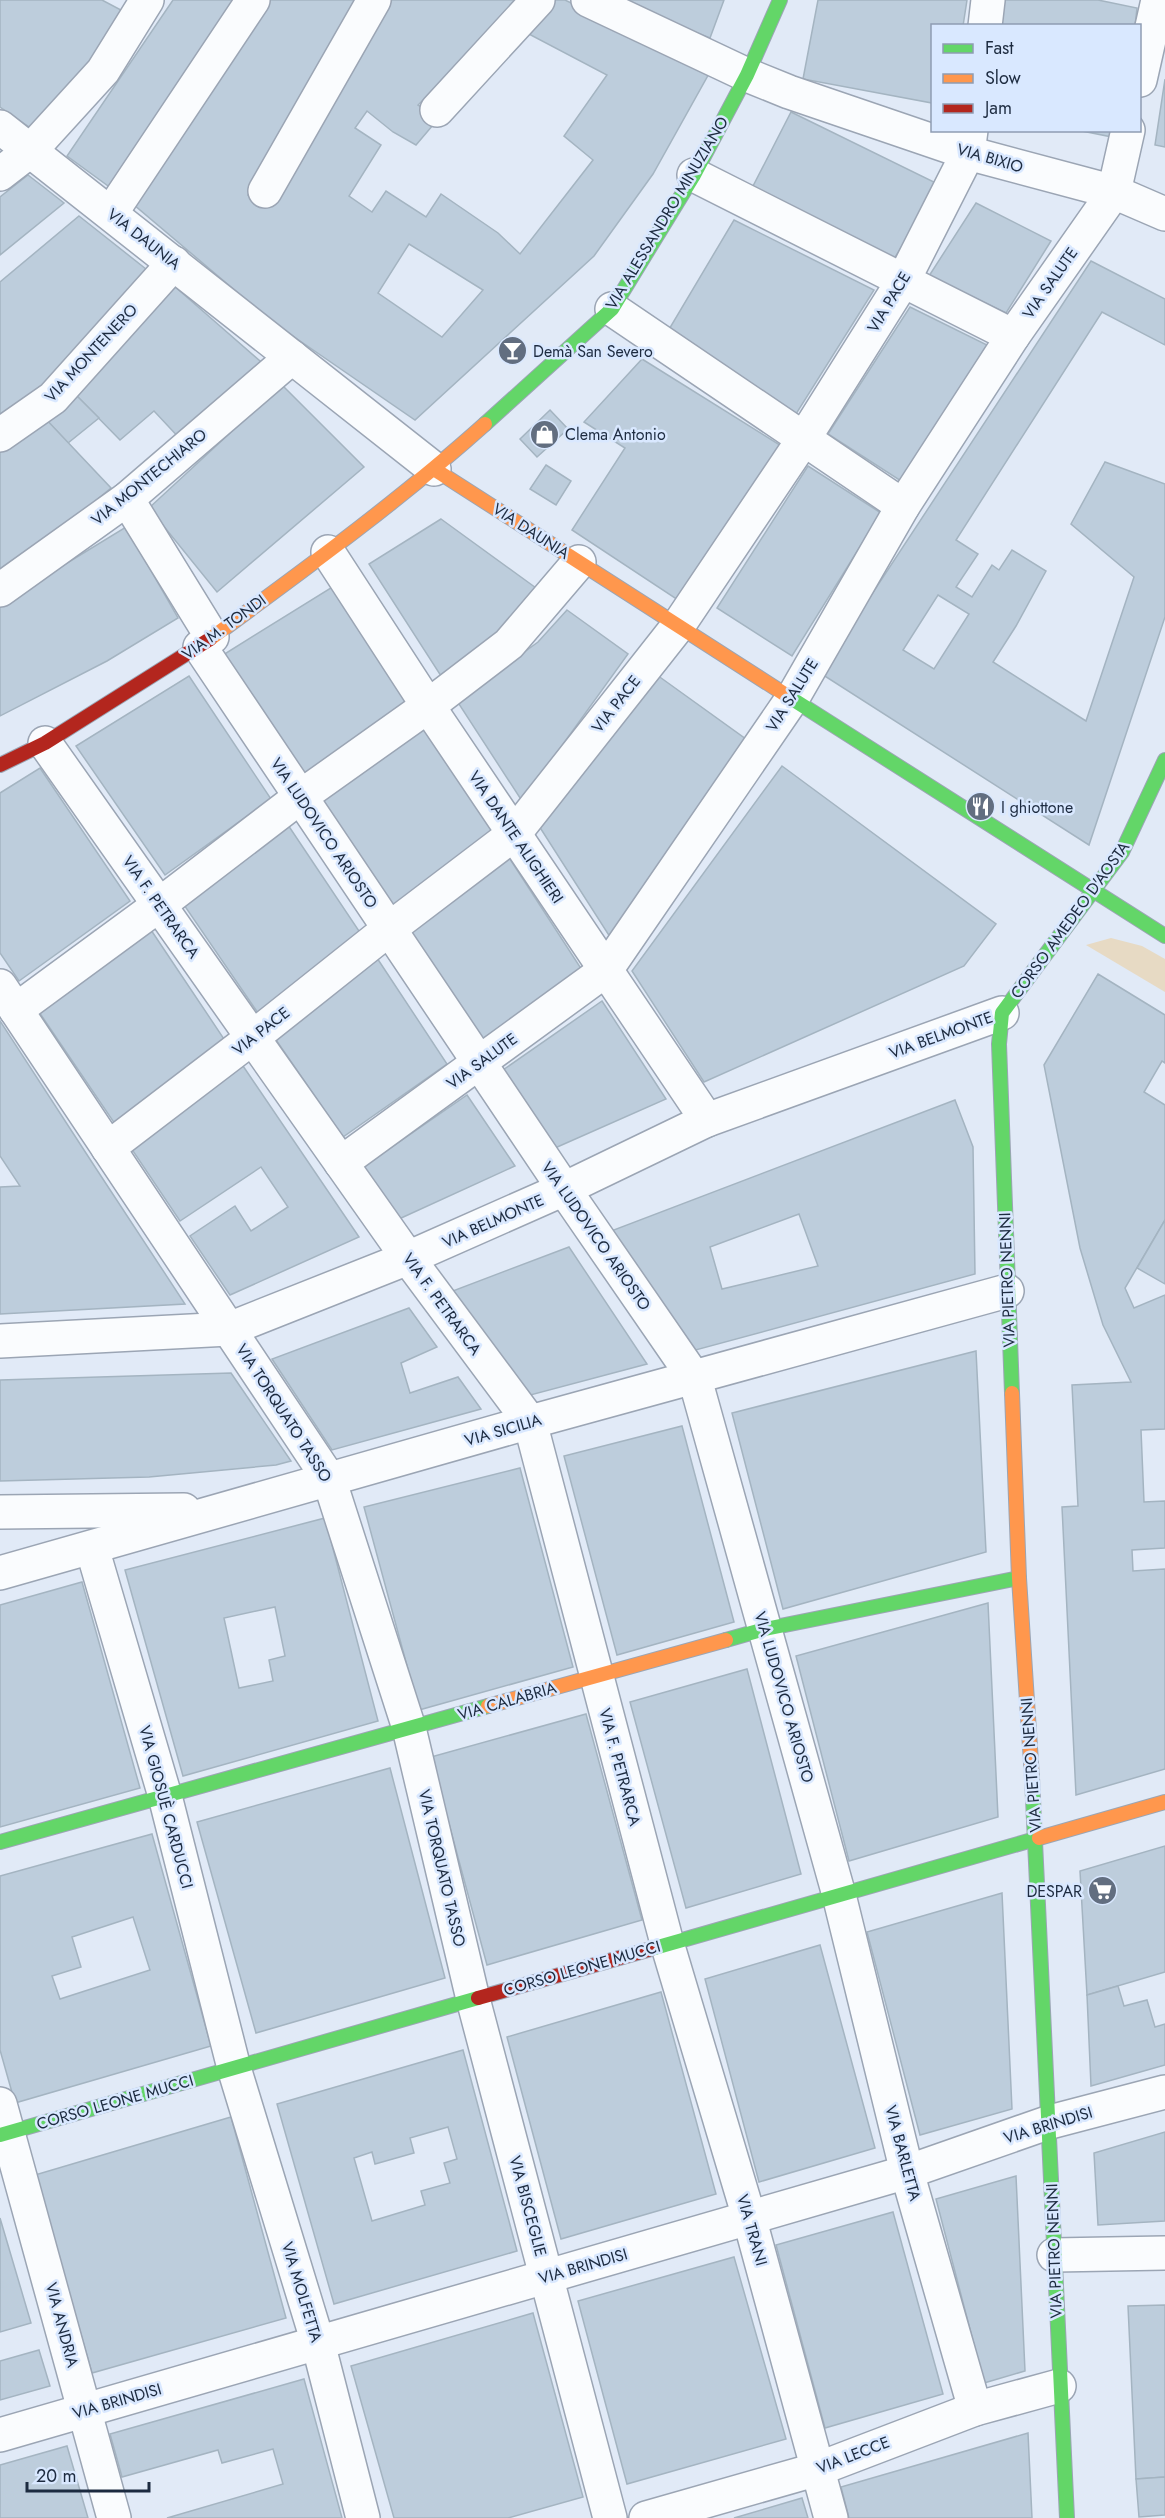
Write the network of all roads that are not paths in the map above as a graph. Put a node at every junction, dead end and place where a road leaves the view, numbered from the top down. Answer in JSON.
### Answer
{"nodes":[{"id":1,"x":253,"y":0,"type":"edge"},
{"id":2,"x":374,"y":0,"type":"edge"},
{"id":3,"x":538,"y":0,"type":"edge"},
{"id":4,"x":588,"y":0,"type":"edge"},
{"id":5,"x":780,"y":0,"type":"edge"},
{"id":6,"x":988,"y":0,"type":"edge"},
{"id":7,"x":1158,"y":0,"type":"edge"},
{"id":8,"x":136,"y":4,"type":"edge"},
{"id":9,"x":985,"y":24,"type":"edge"},
{"id":10,"x":747,"y":75,"type":"junction"},
{"id":11,"x":1141,"y":76,"type":"edge"},
{"id":12,"x":437,"y":111,"type":"dead end"},
{"id":13,"x":0,"y":128,"type":"edge"},
{"id":14,"x":931,"y":131,"type":"edge"},
{"id":15,"x":934,"y":132,"type":"edge"},
{"id":16,"x":1128,"y":132,"type":"edge"},
{"id":17,"x":970,"y":142,"type":"edge"},
{"id":18,"x":31,"y":150,"type":"junction"},
{"id":19,"x":0,"y":174,"type":"edge"},
{"id":20,"x":694,"y":175,"type":"junction"},
{"id":21,"x":265,"y":191,"type":"dead end"},
{"id":22,"x":1114,"y":192,"type":"junction"},
{"id":23,"x":111,"y":213,"type":"junction"},
{"id":24,"x":1165,"y":214,"type":"edge"},
{"id":25,"x":174,"y":263,"type":"junction"},
{"id":26,"x":903,"y":281,"type":"junction"},
{"id":27,"x":612,"y":309,"type":"junction"},
{"id":28,"x":1012,"y":336,"type":"junction"},
{"id":29,"x":292,"y":357,"type":"junction"},
{"id":30,"x":0,"y":435,"type":"edge"},
{"id":31,"x":803,"y":440,"type":"junction"},
{"id":32,"x":434,"y":469,"type":"junction"},
{"id":33,"x":127,"y":499,"type":"junction"},
{"id":34,"x":903,"y":506,"type":"junction"},
{"id":35,"x":328,"y":552,"type":"junction"},
{"id":36,"x":579,"y":562,"type":"junction"},
{"id":37,"x":0,"y":590,"type":"edge"},
{"id":38,"x":678,"y":626,"type":"junction"},
{"id":39,"x":206,"y":642,"type":"junction"},
{"id":40,"x":792,"y":699,"type":"junction"},
{"id":41,"x":428,"y":706,"type":"junction"},
{"id":42,"x":45,"y":743,"type":"junction"},
{"id":43,"x":1165,"y":760,"type":"edge"},
{"id":44,"x":0,"y":765,"type":"edge"},
{"id":45,"x":300,"y":797,"type":"junction"},
{"id":46,"x":514,"y":834,"type":"junction"},
{"id":47,"x":1093,"y":892,"type":"junction"},
{"id":48,"x":159,"y":905,"type":"junction"},
{"id":49,"x":389,"y":929,"type":"junction"},
{"id":50,"x":1165,"y":936,"type":"edge"},
{"id":51,"x":606,"y":970,"type":"junction"},
{"id":52,"x":8,"y":998,"type":"edge"},
{"id":53,"x":1002,"y":1013,"type":"junction"},
{"id":54,"x":252,"y":1038,"type":"junction"},
{"id":55,"x":480,"y":1064,"type":"junction"},
{"id":56,"x":706,"y":1120,"type":"junction"},
{"id":57,"x":108,"y":1148,"type":"junction"},
{"id":58,"x":341,"y":1163,"type":"junction"},
{"id":59,"x":564,"y":1189,"type":"junction"},
{"id":60,"x":408,"y":1258,"type":"junction"},
{"id":61,"x":1007,"y":1291,"type":"junction"},
{"id":62,"x":229,"y":1329,"type":"junction"},
{"id":63,"x":0,"y":1341,"type":"edge"},
{"id":64,"x":695,"y":1379,"type":"junction"},
{"id":65,"x":530,"y":1422,"type":"junction"},
{"id":66,"x":330,"y":1479,"type":"junction"},
{"id":67,"x":224,"y":1510,"type":"junction"},
{"id":68,"x":0,"y":1512,"type":"edge"},
{"id":69,"x":92,"y":1548,"type":"junction"},
{"id":70,"x":0,"y":1573,"type":"edge"},
{"id":71,"x":1019,"y":1578,"type":"junction"},
{"id":72,"x":765,"y":1629,"type":"junction"},
{"id":73,"x":596,"y":1676,"type":"junction"},
{"id":74,"x":409,"y":1728,"type":"junction"},
{"id":75,"x":165,"y":1796,"type":"junction"},
{"id":76,"x":1165,"y":1802,"type":"edge"},
{"id":77,"x":1036,"y":1838,"type":"junction"},
{"id":78,"x":0,"y":1842,"type":"edge"},
{"id":79,"x":839,"y":1894,"type":"junction"},
{"id":80,"x":667,"y":1943,"type":"junction"},
{"id":81,"x":473,"y":1999,"type":"junction"},
{"id":82,"x":234,"y":2068,"type":"junction"},
{"id":83,"x":1165,"y":2092,"type":"edge"},
{"id":84,"x":1050,"y":2122,"type":"junction"},
{"id":85,"x":3,"y":2123,"type":"edge"},
{"id":86,"x":906,"y":2172,"type":"junction"},
{"id":87,"x":749,"y":2217,"type":"junction"},
{"id":88,"x":1165,"y":2253,"type":"edge"},
{"id":89,"x":1054,"y":2255,"type":"junction"},
{"id":90,"x":547,"y":2276,"type":"junction"},
{"id":91,"x":318,"y":2343,"type":"junction"},
{"id":92,"x":1059,"y":2385,"type":"junction"},
{"id":93,"x":975,"y":2409,"type":"junction"},
{"id":94,"x":86,"y":2410,"type":"junction"},
{"id":95,"x":0,"y":2435,"type":"edge"},
{"id":96,"x":819,"y":2469,"type":"junction"},
{"id":97,"x":114,"y":2518,"type":"edge"},
{"id":98,"x":363,"y":2518,"type":"edge"},
{"id":99,"x":610,"y":2518,"type":"edge"},
{"id":100,"x":646,"y":2518,"type":"edge"},
{"id":101,"x":831,"y":2518,"type":"edge"},
{"id":102,"x":1067,"y":2518,"type":"edge"}],
"edges":[{"from":1,"to":23,"type":"street"},
{"from":2,"to":21,"type":"street"},
{"from":3,"to":12,"type":"street"},
{"from":4,"to":10,"type":"street","name":"VIA BIXIO"},
{"from":5,"to":10,"type":"street","name":"VIA ALESSANDRO MINUZIANO"},
{"from":6,"to":9,"type":"street"},
{"from":7,"to":11,"type":"street"},
{"from":8,"to":18,"type":"street"},
{"from":10,"to":14,"type":"street","name":"VIA BIXIO"},
{"from":10,"to":20,"type":"street","name":"VIA ALESSANDRO MINUZIANO"},
{"from":13,"to":18,"type":"street","name":"VIA DAUNIA"},
{"from":15,"to":17,"type":"street","name":"VIA BIXIO"},
{"from":16,"to":22,"type":"street","name":"VIA SALUTE"},
{"from":17,"to":22,"type":"street","name":"VIA BIXIO"},
{"from":17,"to":26,"type":"street","name":"VIA PACE"},
{"from":18,"to":19,"type":"street"},
{"from":18,"to":23,"type":"street","name":"VIA DAUNIA"},
{"from":20,"to":26,"type":"street"},
{"from":20,"to":27,"type":"street","name":"VIA ALESSANDRO MINUZIANO"},
{"from":22,"to":24,"type":"street","name":"VIA BIXIO"},
{"from":22,"to":28,"type":"street","name":"VIA SALUTE"},
{"from":23,"to":25,"type":"street","name":"VIA DAUNIA"},
{"from":25,"to":29,"type":"street","name":"VIA DAUNIA"},
{"from":25,"to":30,"type":"street","name":"VIA MONTENERO"},
{"from":26,"to":28,"type":"street"},
{"from":26,"to":31,"type":"street","name":"VIA PACE"},
{"from":27,"to":31,"type":"street"},
{"from":27,"to":32,"type":"street","name":"VIA ALESSANDRO MINUZIANO"},
{"from":28,"to":34,"type":"street","name":"VIA SALUTE"},
{"from":29,"to":32,"type":"street","name":"VIA DAUNIA"},
{"from":29,"to":33,"type":"street","name":"VIA MONTECHIARO"},
{"from":31,"to":34,"type":"street"},
{"from":31,"to":38,"type":"street","name":"VIA PACE"},
{"from":32,"to":35,"type":"street","name":"VIA M. TONDI"},
{"from":32,"to":36,"type":"street","name":"VIA DAUNIA"},
{"from":33,"to":37,"type":"street","name":"VIA MONTECHIARO"},
{"from":33,"to":39,"type":"street","name":"VIA LUDOVICO ARIOSTO"},
{"from":34,"to":40,"type":"street","name":"VIA SALUTE"},
{"from":35,"to":39,"type":"street","name":"VIA M. TONDI"},
{"from":35,"to":41,"type":"street","name":"VIA DANTE ALIGHIERI"},
{"from":36,"to":38,"type":"street","name":"VIA DAUNIA"},
{"from":36,"to":41,"type":"street"},
{"from":38,"to":40,"type":"street","name":"VIA DAUNIA"},
{"from":38,"to":46,"type":"street","name":"VIA PACE"},
{"from":39,"to":42,"type":"street","name":"VIA M. TONDI"},
{"from":39,"to":45,"type":"street","name":"VIA LUDOVICO ARIOSTO"},
{"from":40,"to":47,"type":"street","name":"VIA DAUNIA"},
{"from":40,"to":51,"type":"street","name":"VIA SALUTE"},
{"from":41,"to":45,"type":"street"},
{"from":41,"to":46,"type":"street","name":"VIA DANTE ALIGHIERI"},
{"from":42,"to":44,"type":"street","name":"VIA M. TONDI"},
{"from":42,"to":48,"type":"street","name":"VIA F. PETRARCA"},
{"from":43,"to":47,"type":"street","name":"CORSO AMEDEO D'AOSTA"},
{"from":45,"to":48,"type":"street"},
{"from":45,"to":49,"type":"street","name":"VIA LUDOVICO ARIOSTO"},
{"from":46,"to":49,"type":"street","name":"VIA PACE"},
{"from":46,"to":51,"type":"street","name":"VIA DANTE ALIGHIERI"},
{"from":47,"to":50,"type":"street","name":"VIA DAUNIA"},
{"from":47,"to":53,"type":"street","name":"CORSO AMEDEO D'AOSTA"},
{"from":48,"to":52,"type":"street"},
{"from":48,"to":54,"type":"street","name":"VIA F. PETRARCA"},
{"from":49,"to":54,"type":"street","name":"VIA PACE"},
{"from":49,"to":55,"type":"street","name":"VIA LUDOVICO ARIOSTO"},
{"from":51,"to":55,"type":"street","name":"VIA SALUTE"},
{"from":51,"to":56,"type":"street","name":"VIA DANTE ALIGHIERI"},
{"from":52,"to":57,"type":"street","name":"VIA TORQUATO TASSO"},
{"from":53,"to":56,"type":"street","name":"VIA BELMONTE"},
{"from":53,"to":61,"type":"street","name":"VIA PIETRO NENNI"},
{"from":54,"to":57,"type":"street","name":"VIA PACE"},
{"from":54,"to":58,"type":"street","name":"VIA F. PETRARCA"},
{"from":55,"to":58,"type":"street","name":"VIA SALUTE"},
{"from":55,"to":59,"type":"street","name":"VIA LUDOVICO ARIOSTO"},
{"from":56,"to":59,"type":"street","name":"VIA BELMONTE"},
{"from":57,"to":62,"type":"street","name":"VIA TORQUATO TASSO"},
{"from":58,"to":60,"type":"street","name":"VIA F. PETRARCA"},
{"from":59,"to":60,"type":"street","name":"VIA BELMONTE"},
{"from":59,"to":64,"type":"street","name":"VIA LUDOVICO ARIOSTO"},
{"from":60,"to":62,"type":"street","name":"VIA BELMONTE"},
{"from":60,"to":65,"type":"street","name":"VIA F. PETRARCA"},
{"from":61,"to":64,"type":"street","name":"VIA SICILIA"},
{"from":61,"to":71,"type":"street","name":"VIA PIETRO NENNI"},
{"from":62,"to":63,"type":"street","name":"VIA BELMONTE"},
{"from":62,"to":66,"type":"street","name":"VIA TORQUATO TASSO"},
{"from":64,"to":65,"type":"street","name":"VIA SICILIA"},
{"from":64,"to":72,"type":"street","name":"VIA LUDOVICO ARIOSTO"},
{"from":65,"to":66,"type":"street","name":"VIA SICILIA"},
{"from":65,"to":73,"type":"street","name":"VIA F. PETRARCA"},
{"from":66,"to":67,"type":"street","name":"VIA SICILIA"},
{"from":66,"to":74,"type":"street","name":"VIA TORQUATO TASSO"},
{"from":67,"to":68,"type":"street"},
{"from":67,"to":69,"type":"street","name":"VIA SICILIA"},
{"from":69,"to":70,"type":"street","name":"VIA SICILIA"},
{"from":69,"to":75,"type":"street","name":"VIA GIOSUÈ CARDUCCI"},
{"from":71,"to":72,"type":"street","name":"VIA CALABRIA"},
{"from":71,"to":77,"type":"street","name":"VIA PIETRO NENNI"},
{"from":72,"to":73,"type":"street","name":"VIA CALABRIA"},
{"from":72,"to":79,"type":"street","name":"VIA LUDOVICO ARIOSTO"},
{"from":73,"to":74,"type":"street","name":"VIA CALABRIA"},
{"from":73,"to":80,"type":"street","name":"VIA F. PETRARCA"},
{"from":74,"to":75,"type":"street","name":"VIA CALABRIA"},
{"from":74,"to":81,"type":"street","name":"VIA TORQUATO TASSO"},
{"from":75,"to":78,"type":"street","name":"VIA CALABRIA"},
{"from":75,"to":82,"type":"street","name":"VIA GIOSUÈ CARDUCCI"},
{"from":76,"to":77,"type":"street","name":"CORSO LEONE MUCCI"},
{"from":77,"to":79,"type":"street","name":"CORSO LEONE MUCCI"},
{"from":77,"to":84,"type":"street","name":"VIA PIETRO NENNI"},
{"from":79,"to":80,"type":"street","name":"CORSO LEONE MUCCI"},
{"from":79,"to":86,"type":"street","name":"VIA BARLETTA"},
{"from":80,"to":81,"type":"street","name":"CORSO LEONE MUCCI"},
{"from":80,"to":87,"type":"street","name":"VIA TRANI"},
{"from":81,"to":82,"type":"street","name":"CORSO LEONE MUCCI"},
{"from":81,"to":90,"type":"street","name":"VIA BISCEGLIE"},
{"from":82,"to":85,"type":"street","name":"CORSO LEONE MUCCI"},
{"from":82,"to":91,"type":"street","name":"VIA MOLFETTA"},
{"from":83,"to":84,"type":"street","name":"VIA BRINDISI"},
{"from":84,"to":86,"type":"street","name":"VIA BRINDISI"},
{"from":84,"to":89,"type":"street","name":"VIA PIETRO NENNI"},
{"from":85,"to":94,"type":"street","name":"VIA ANDRIA"},
{"from":86,"to":87,"type":"street","name":"VIA BRINDISI"},
{"from":86,"to":93,"type":"street","name":"VIA BARLETTA"},
{"from":87,"to":90,"type":"street","name":"VIA BRINDISI"},
{"from":87,"to":96,"type":"street","name":"VIA TRANI"},
{"from":88,"to":89,"type":"street"},
{"from":89,"to":92,"type":"street","name":"VIA PIETRO NENNI"},
{"from":90,"to":91,"type":"street","name":"VIA BRINDISI"},
{"from":90,"to":99,"type":"street","name":"VIA BISCEGLIE"},
{"from":91,"to":94,"type":"street","name":"VIA BRINDISI"},
{"from":91,"to":98,"type":"street","name":"VIA MOLFETTA"},
{"from":92,"to":93,"type":"street","name":"VIA LECCE"},
{"from":92,"to":102,"type":"street","name":"VIA PIETRO NENNI"},
{"from":93,"to":96,"type":"street","name":"VIA LECCE"},
{"from":94,"to":95,"type":"street","name":"VIA BRINDISI"},
{"from":94,"to":97,"type":"street","name":"VIA ANDRIA"},
{"from":96,"to":100,"type":"street","name":"VIA LECCE"},
{"from":96,"to":101,"type":"street","name":"VIA TRANI"}]}
